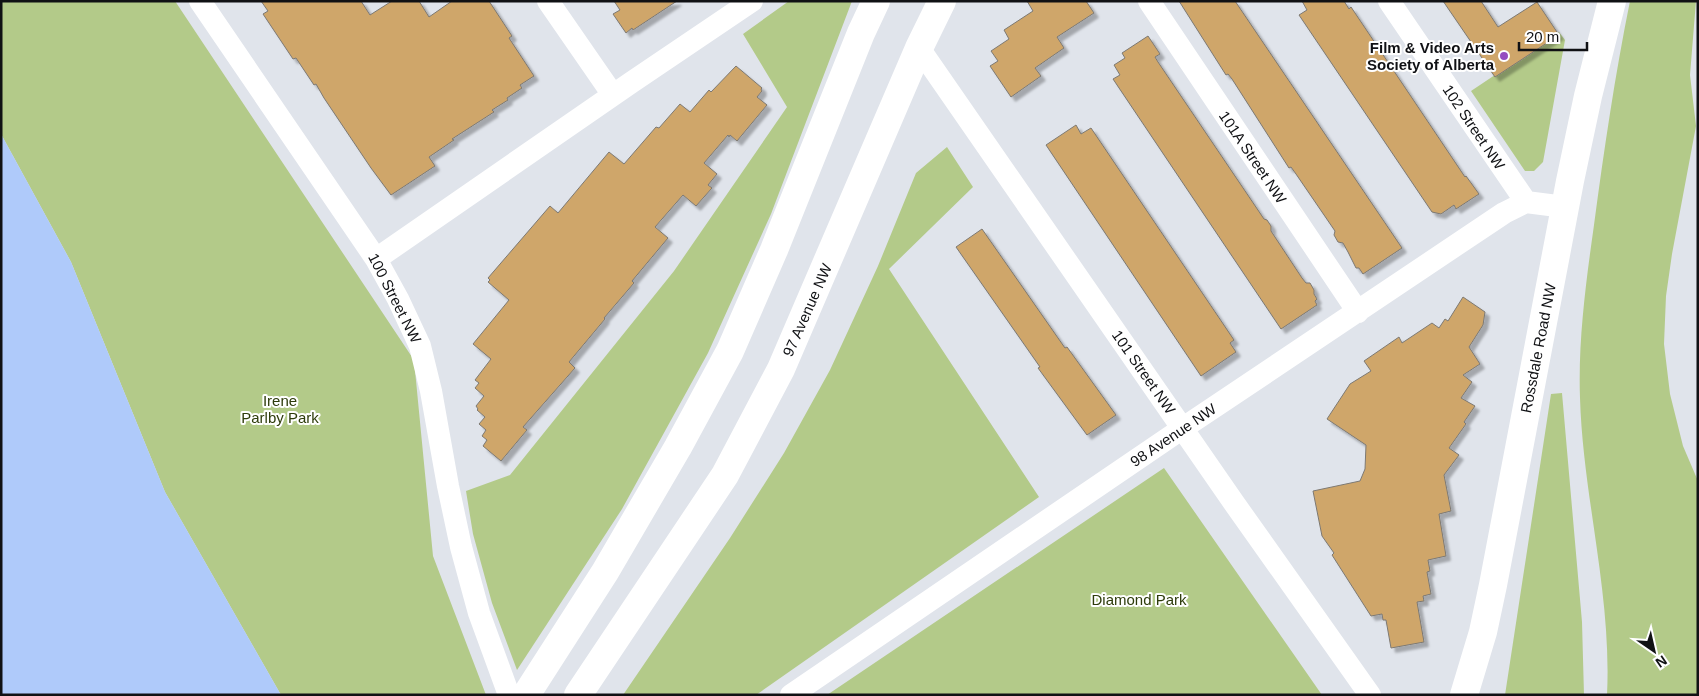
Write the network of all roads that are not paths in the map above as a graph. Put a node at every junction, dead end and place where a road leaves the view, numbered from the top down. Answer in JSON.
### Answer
{"nodes":[{"id":1,"x":200,"y":1,"type":"edge"},
{"id":2,"x":548,"y":1,"type":"edge"},
{"id":3,"x":752,"y":1,"type":"edge"},
{"id":4,"x":876,"y":1,"type":"edge"},
{"id":5,"x":942,"y":1,"type":"edge"},
{"id":6,"x":1149,"y":1,"type":"edge"},
{"id":7,"x":1389,"y":1,"type":"edge"},
{"id":8,"x":1612,"y":1,"type":"edge"},
{"id":9,"x":919,"y":48,"type":"junction"},
{"id":10,"x":613,"y":95,"type":"junction"},
{"id":11,"x":1526,"y":202,"type":"junction"},
{"id":12,"x":1565,"y":207,"type":"junction"},
{"id":13,"x":376,"y":258,"type":"junction"},
{"id":14,"x":1358,"y":312,"type":"junction"},
{"id":15,"x":1183,"y":428,"type":"junction"},
{"id":16,"x":509,"y":695,"type":"edge"},
{"id":17,"x":526,"y":695,"type":"edge"},
{"id":18,"x":578,"y":695,"type":"edge"},
{"id":19,"x":791,"y":695,"type":"edge"},
{"id":20,"x":1370,"y":695,"type":"edge"},
{"id":21,"x":1464,"y":695,"type":"edge"}],
"edges":[{"from":1,"to":13,"type":"street","name":"100 Street NW"},
{"from":2,"to":10,"type":"street"},
{"from":3,"to":10,"type":"street"},
{"from":4,"to":17,"type":"main road"},
{"from":5,"to":9,"type":"main road","name":"97 Avenue NW"},
{"from":6,"to":14,"type":"street","name":"101A Street NW"},
{"from":7,"to":11,"type":"street","name":"102 Street NW"},
{"from":8,"to":12,"type":"main road","name":"Rossdale Road NW"},
{"from":9,"to":15,"type":"street","name":"101 Street NW"},
{"from":9,"to":18,"type":"main road","name":"97 Avenue NW"},
{"from":10,"to":13,"type":"street"},
{"from":11,"to":12,"type":"street"},
{"from":11,"to":14,"type":"street","name":"98 Avenue NW"},
{"from":12,"to":21,"type":"main road","name":"Rossdale Road NW"},
{"from":13,"to":16,"type":"street","name":"100 Street NW"},
{"from":14,"to":15,"type":"street","name":"98 Avenue NW"},
{"from":15,"to":19,"type":"street","name":"98 Avenue NW"},
{"from":15,"to":20,"type":"street","name":"101 Street NW"}]}
